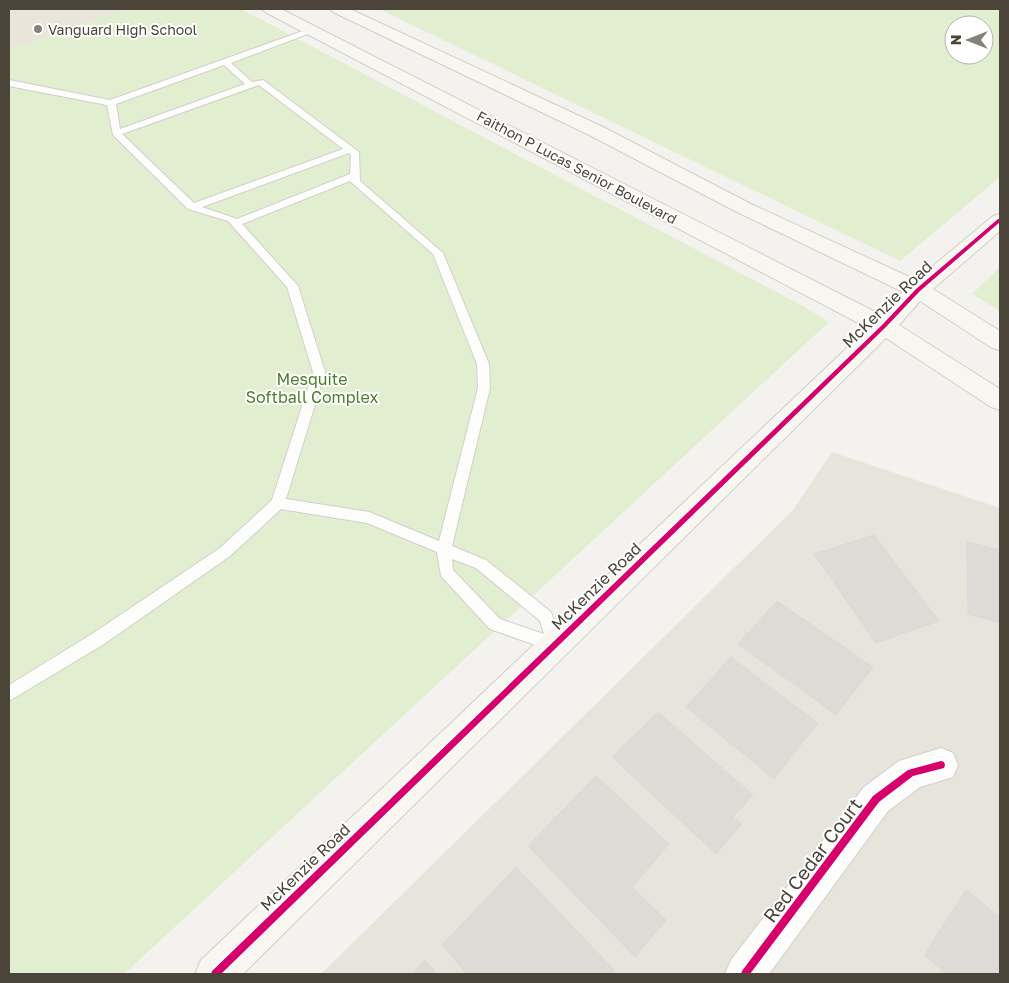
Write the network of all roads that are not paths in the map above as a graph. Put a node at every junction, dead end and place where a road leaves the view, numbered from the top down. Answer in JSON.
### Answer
{"nodes":[{"id":1,"x":270,"y":9,"type":"edge"},
{"id":2,"x":344,"y":12,"type":"edge"},
{"id":3,"x":314,"y":30,"type":"junction"},
{"id":4,"x":227,"y":63,"type":"junction"},
{"id":5,"x":9,"y":83,"type":"edge"},
{"id":6,"x":251,"y":85,"type":"junction"},
{"id":7,"x":111,"y":103,"type":"junction"},
{"id":8,"x":116,"y":133,"type":"junction"},
{"id":9,"x":349,"y":150,"type":"junction"},
{"id":10,"x":355,"y":176,"type":"junction"},
{"id":11,"x":192,"y":207,"type":"junction"},
{"id":12,"x":1000,"y":220,"type":"edge"},
{"id":13,"x":236,"y":223,"type":"junction"},
{"id":14,"x":918,"y":290,"type":"junction"},
{"id":15,"x":884,"y":326,"type":"junction"},
{"id":16,"x":1000,"y":342,"type":"edge"},
{"id":17,"x":1000,"y":401,"type":"edge"},
{"id":18,"x":278,"y":503,"type":"junction"},
{"id":19,"x":444,"y":549,"type":"junction"},
{"id":20,"x":555,"y":645,"type":"junction"},
{"id":21,"x":9,"y":694,"type":"edge"},
{"id":22,"x":941,"y":765,"type":"dead end"},
{"id":23,"x":214,"y":974,"type":"edge"},
{"id":24,"x":745,"y":974,"type":"edge"}],
"edges":[{"from":1,"to":3,"type":"main road","name":"Faithon P Lucas Senior Boulevard"},
{"from":2,"to":3,"type":"main road"},
{"from":2,"to":14,"type":"main road"},
{"from":3,"to":4,"type":"lane"},
{"from":3,"to":15,"type":"main road","name":"Faithon P Lucas Senior Boulevard"},
{"from":4,"to":6,"type":"lane"},
{"from":4,"to":7,"type":"lane"},
{"from":5,"to":7,"type":"lane"},
{"from":6,"to":8,"type":"lane"},
{"from":6,"to":9,"type":"lane"},
{"from":7,"to":8,"type":"lane"},
{"from":8,"to":11,"type":"lane"},
{"from":9,"to":10,"type":"lane"},
{"from":9,"to":11,"type":"lane"},
{"from":10,"to":13,"type":"lane"},
{"from":10,"to":19,"type":"lane"},
{"from":11,"to":13,"type":"lane"},
{"from":12,"to":14,"type":"main road","name":"McKenzie Road"},
{"from":13,"to":18,"type":"lane"},
{"from":14,"to":15,"type":"main road","name":"McKenzie Road"},
{"from":14,"to":16,"type":"main road"},
{"from":15,"to":17,"type":"main road","name":"Faithon P Lucas Senior Boulevard"},
{"from":15,"to":20,"type":"main road","name":"McKenzie Road"},
{"from":18,"to":19,"type":"lane"},
{"from":18,"to":21,"type":"lane"},
{"from":19,"to":20,"type":"lane"},
{"from":19,"to":20,"type":"lane"},
{"from":20,"to":23,"type":"main road","name":"McKenzie Road"},
{"from":22,"to":24,"type":"street","name":"Red Cedar Court"}]}
